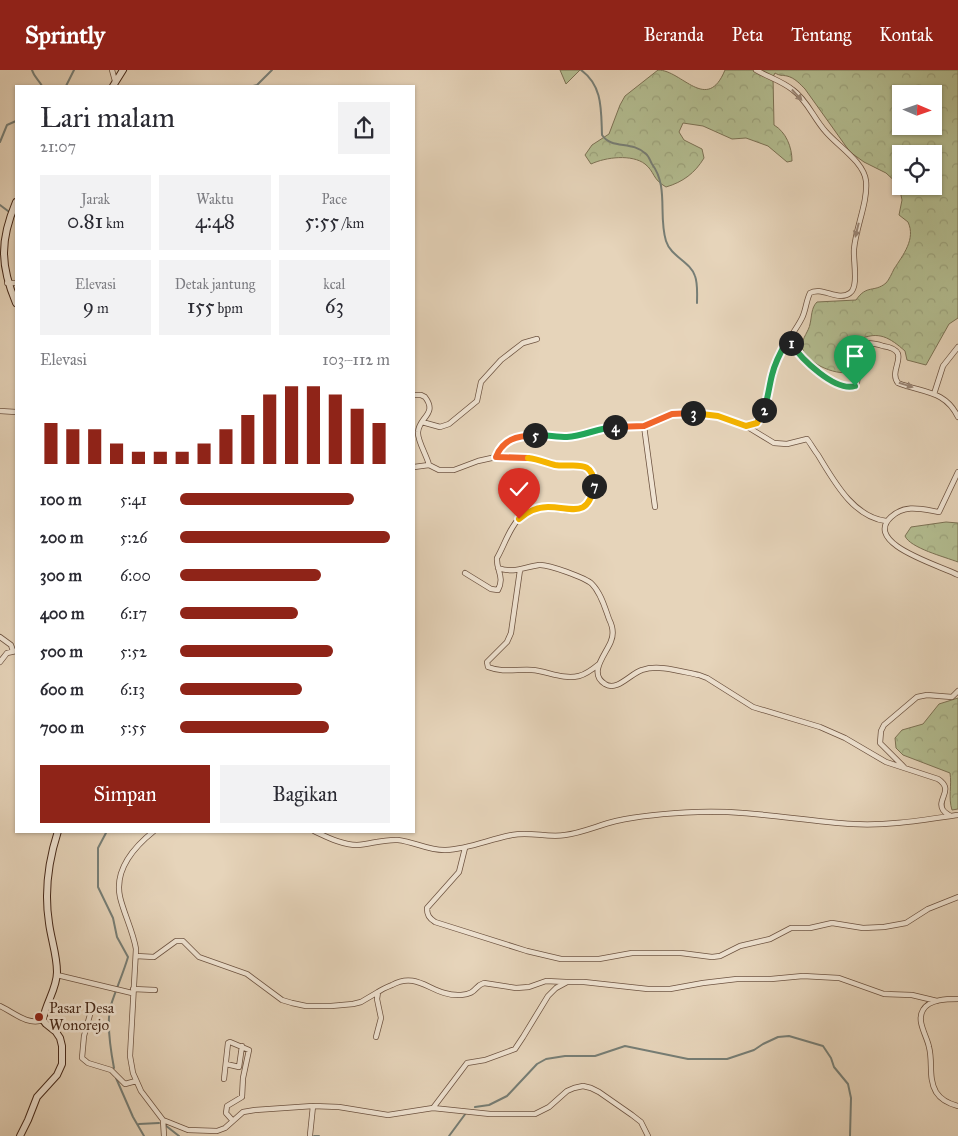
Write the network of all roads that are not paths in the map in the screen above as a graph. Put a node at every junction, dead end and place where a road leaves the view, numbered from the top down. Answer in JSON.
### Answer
{"nodes":[{"id":1,"x":112,"y":70,"type":"edge"},
{"id":2,"x":123,"y":70,"type":"edge"},
{"id":3,"x":756,"y":70,"type":"edge"},
{"id":4,"x":114,"y":84,"type":"edge"},
{"id":5,"x":15,"y":206,"type":"edge"},
{"id":6,"x":6,"y":283,"type":"junction"},
{"id":7,"x":15,"y":283,"type":"edge"},
{"id":8,"x":15,"y":301,"type":"edge"},
{"id":9,"x":537,"y":339,"type":"dead end"},
{"id":10,"x":788,"y":339,"type":"junction"},
{"id":11,"x":958,"y":347,"type":"edge"},
{"id":12,"x":934,"y":394,"type":"junction"},
{"id":13,"x":415,"y":395,"type":"edge"},
{"id":14,"x":0,"y":410,"type":"edge"},
{"id":15,"x":15,"y":412,"type":"edge"},
{"id":16,"x":958,"y":417,"type":"edge"},
{"id":17,"x":422,"y":422,"type":"junction"},
{"id":18,"x":644,"y":426,"type":"junction"},
{"id":19,"x":746,"y":426,"type":"junction"},
{"id":20,"x":496,"y":457,"type":"junction"},
{"id":21,"x":429,"y":465,"type":"junction"},
{"id":22,"x":415,"y":467,"type":"edge"},
{"id":23,"x":958,"y":472,"type":"edge"},
{"id":24,"x":656,"y":507,"type":"dead end"},
{"id":25,"x":886,"y":521,"type":"junction"},
{"id":26,"x":498,"y":568,"type":"junction"},
{"id":27,"x":520,"y":570,"type":"junction"},
{"id":28,"x":465,"y":572,"type":"dead end"},
{"id":29,"x":958,"y":575,"type":"edge"},
{"id":30,"x":0,"y":637,"type":"edge"},
{"id":31,"x":15,"y":651,"type":"edge"},
{"id":32,"x":0,"y":662,"type":"edge"},
{"id":33,"x":599,"y":664,"type":"junction"},
{"id":34,"x":958,"y":691,"type":"edge"},
{"id":35,"x":905,"y":768,"type":"junction"},
{"id":36,"x":958,"y":815,"type":"edge"},
{"id":37,"x":950,"y":816,"type":"junction"},
{"id":38,"x":57,"y":833,"type":"edge"},
{"id":39,"x":152,"y":833,"type":"edge"},
{"id":40,"x":319,"y":833,"type":"edge"},
{"id":41,"x":464,"y":848,"type":"junction"},
{"id":42,"x":958,"y":897,"type":"edge"},
{"id":43,"x":136,"y":956,"type":"junction"},
{"id":44,"x":57,"y":975,"type":"junction"},
{"id":45,"x":567,"y":982,"type":"junction"},
{"id":46,"x":155,"y":990,"type":"dead end"},
{"id":47,"x":132,"y":991,"type":"junction"},
{"id":48,"x":378,"y":992,"type":"junction"},
{"id":49,"x":958,"y":999,"type":"edge"},
{"id":50,"x":937,"y":1001,"type":"junction"},
{"id":51,"x":93,"y":1004,"type":"dead end"},
{"id":52,"x":0,"y":1006,"type":"edge"},
{"id":53,"x":42,"y":1020,"type":"junction"},
{"id":54,"x":376,"y":1037,"type":"dead end"},
{"id":55,"x":242,"y":1046,"type":"junction"},
{"id":56,"x":226,"y":1064,"type":"junction"},
{"id":57,"x":224,"y":1080,"type":"dead end"},
{"id":58,"x":136,"y":1081,"type":"junction"},
{"id":59,"x":313,"y":1106,"type":"junction"},
{"id":60,"x":958,"y":1106,"type":"edge"},
{"id":61,"x":433,"y":1108,"type":"junction"},
{"id":62,"x":163,"y":1120,"type":"junction"},
{"id":63,"x":233,"y":1121,"type":"junction"},
{"id":64,"x":310,"y":1135,"type":"edge"},
{"id":65,"x":20,"y":1136,"type":"edge"},
{"id":66,"x":164,"y":1136,"type":"edge"},
{"id":67,"x":648,"y":1136,"type":"edge"}],
"edges":[{"from":1,"to":4,"type":"street"},
{"from":2,"to":4,"type":"main road"},
{"from":3,"to":10,"type":"street","one_way":true},
{"from":5,"to":6,"type":"main road"},
{"from":6,"to":7,"type":"street"},
{"from":6,"to":8,"type":"main road"},
{"from":9,"to":17,"type":"street"},
{"from":10,"to":12,"type":"street","one_way":true},
{"from":10,"to":19,"type":"street"},
{"from":11,"to":12,"type":"street"},
{"from":12,"to":16,"type":"street"},
{"from":13,"to":17,"type":"street"},
{"from":14,"to":15,"type":"street"},
{"from":17,"to":21,"type":"street"},
{"from":18,"to":19,"type":"street"},
{"from":18,"to":20,"type":"street"},
{"from":18,"to":24,"type":"street"},
{"from":19,"to":25,"type":"street"},
{"from":20,"to":21,"type":"street"},
{"from":20,"to":26,"type":"street"},
{"from":21,"to":22,"type":"street"},
{"from":23,"to":25,"type":"street"},
{"from":25,"to":29,"type":"street"},
{"from":26,"to":27,"type":"street"},
{"from":26,"to":28,"type":"street"},
{"from":27,"to":33,"type":"street"},
{"from":27,"to":33,"type":"street"},
{"from":30,"to":31,"type":"street"},
{"from":31,"to":32,"type":"street"},
{"from":33,"to":35,"type":"street"},
{"from":34,"to":35,"type":"street"},
{"from":35,"to":37,"type":"street"},
{"from":36,"to":37,"type":"street"},
{"from":37,"to":41,"type":"street"},
{"from":38,"to":44,"type":"main road"},
{"from":39,"to":43,"type":"street"},
{"from":40,"to":41,"type":"street"},
{"from":41,"to":42,"type":"street"},
{"from":43,"to":47,"type":"street"},
{"from":43,"to":48,"type":"street"},
{"from":44,"to":47,"type":"street"},
{"from":44,"to":53,"type":"main road"},
{"from":45,"to":48,"type":"street"},
{"from":45,"to":50,"type":"street"},
{"from":45,"to":61,"type":"street"},
{"from":46,"to":47,"type":"street"},
{"from":47,"to":58,"type":"street"},
{"from":48,"to":54,"type":"street"},
{"from":49,"to":50,"type":"street"},
{"from":50,"to":60,"type":"street"},
{"from":51,"to":58,"type":"street"},
{"from":52,"to":53,"type":"street"},
{"from":53,"to":65,"type":"main road"},
{"from":55,"to":56,"type":"street"},
{"from":55,"to":56,"type":"street"},
{"from":55,"to":63,"type":"street"},
{"from":56,"to":57,"type":"street"},
{"from":58,"to":62,"type":"street"},
{"from":59,"to":61,"type":"street"},
{"from":59,"to":63,"type":"street"},
{"from":59,"to":64,"type":"street"},
{"from":61,"to":67,"type":"street"},
{"from":62,"to":63,"type":"street"},
{"from":62,"to":66,"type":"street"}]}
